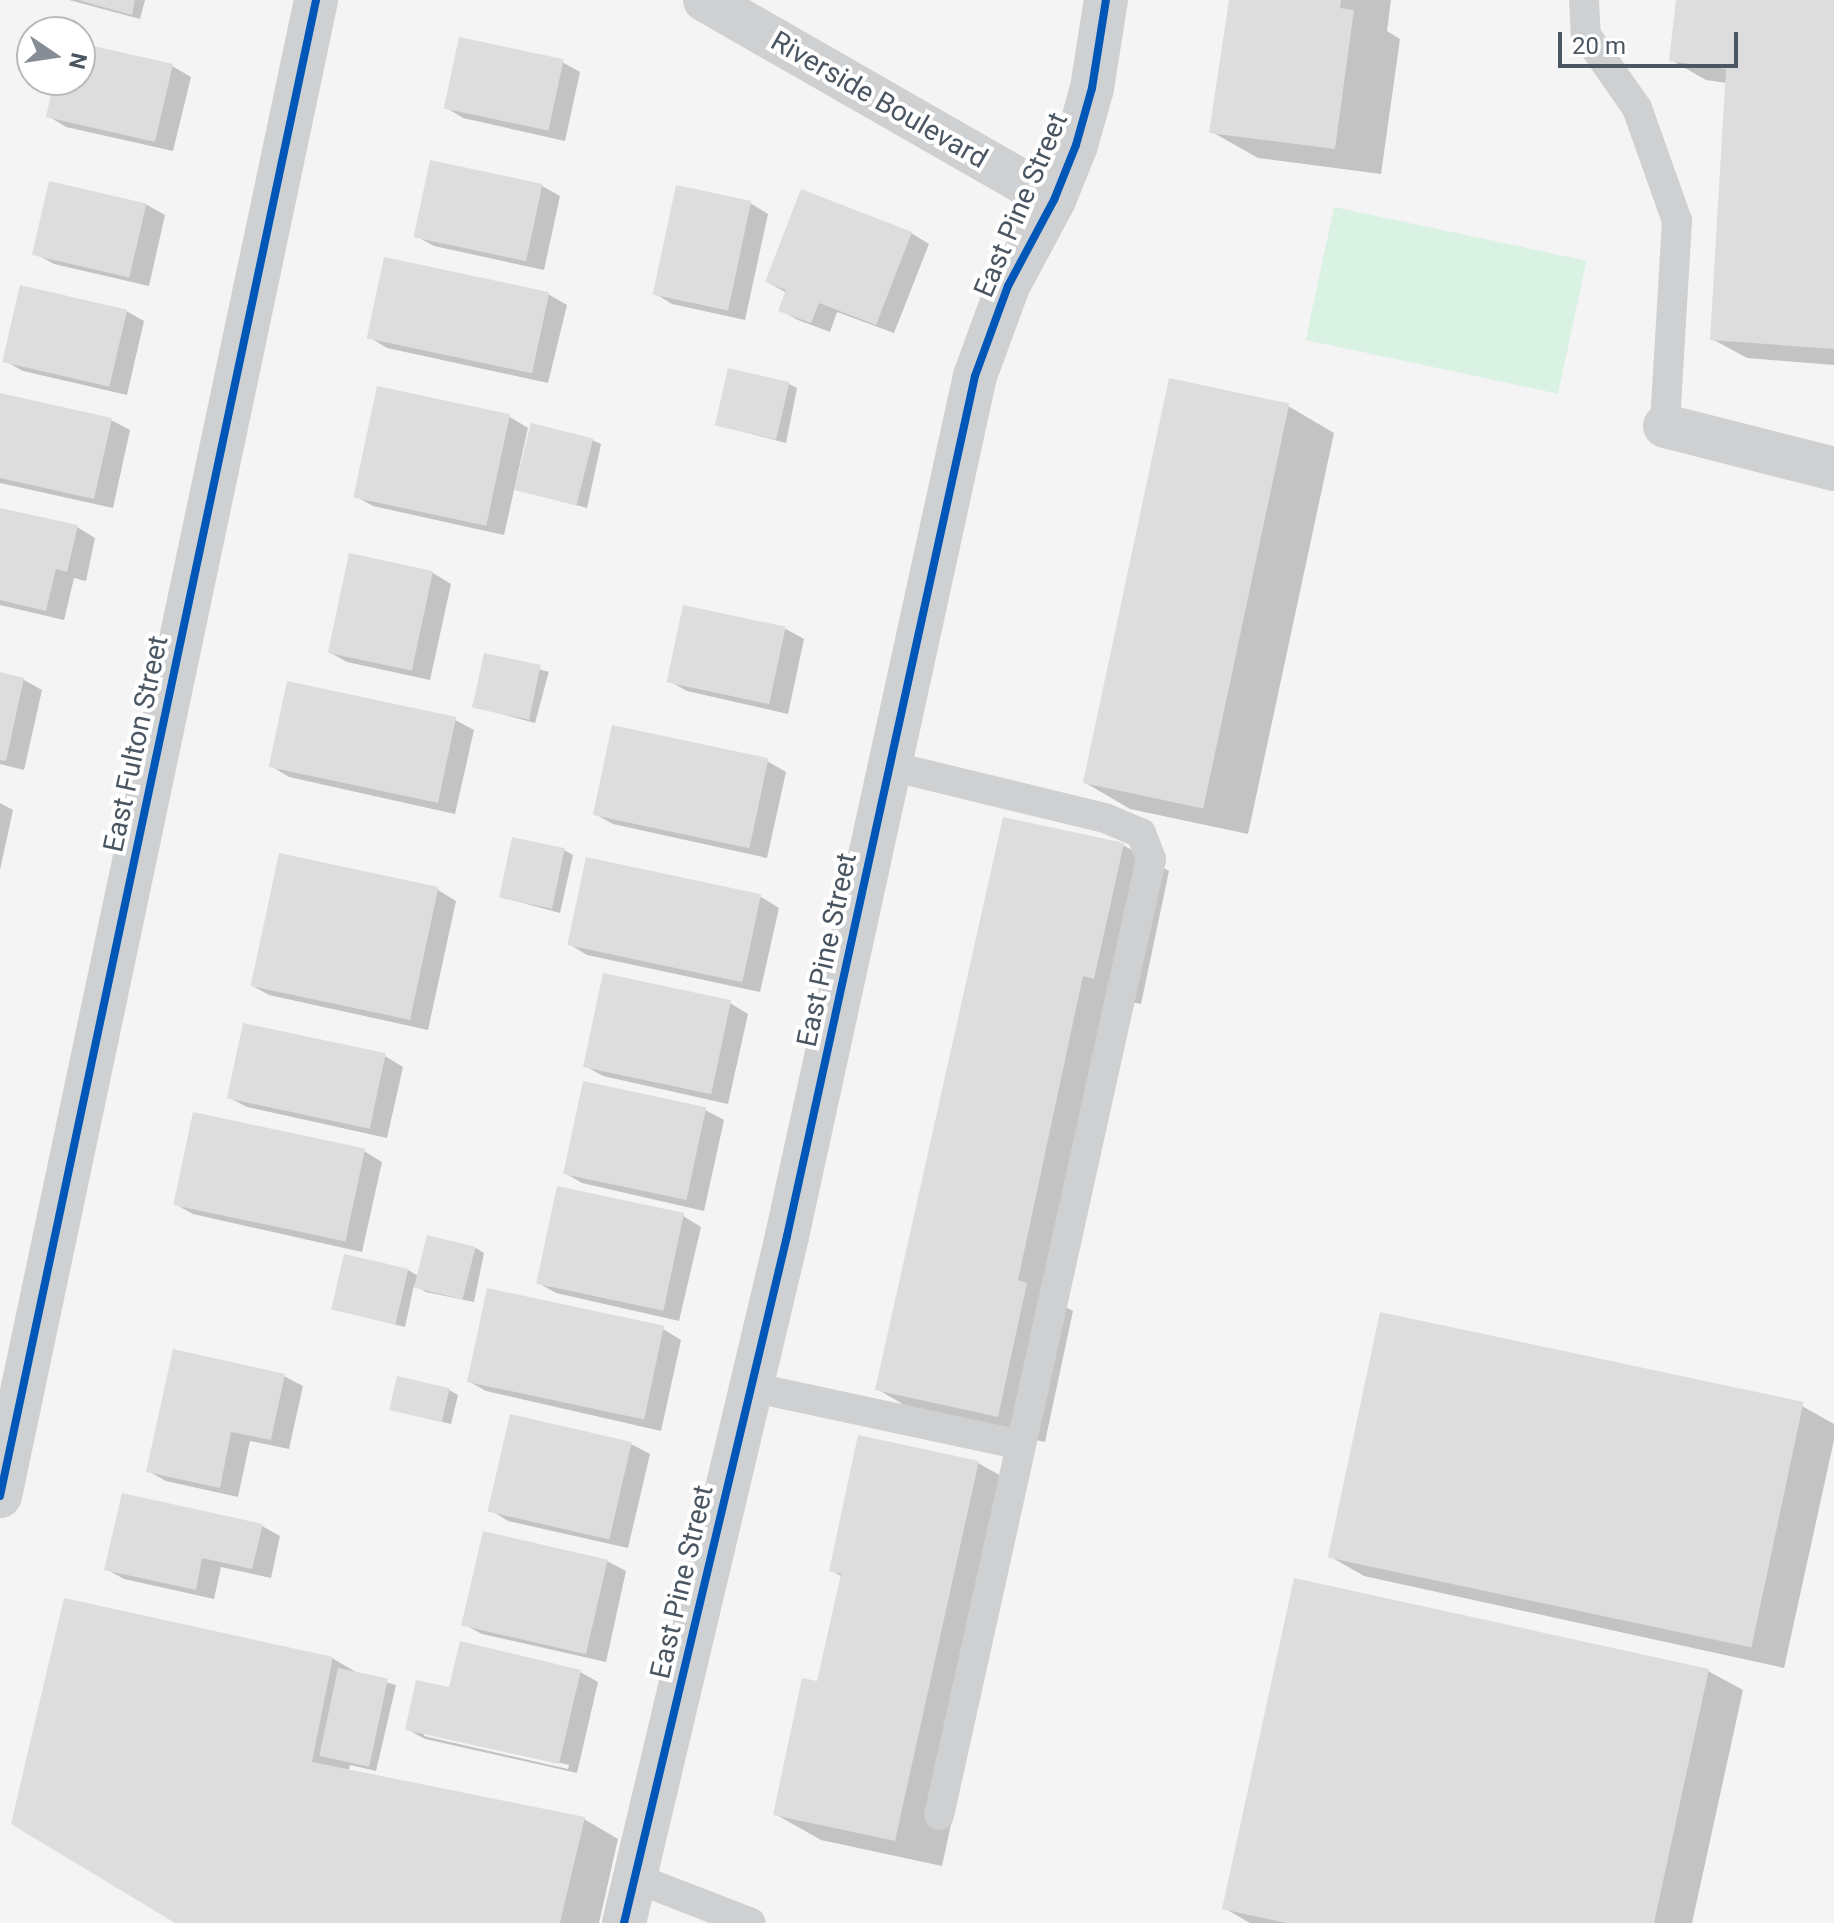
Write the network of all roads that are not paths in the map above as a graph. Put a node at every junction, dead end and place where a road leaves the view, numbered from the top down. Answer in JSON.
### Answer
{"nodes":[{"id":1,"x":316,"y":0,"type":"edge"},
{"id":2,"x":705,"y":0,"type":"edge"},
{"id":3,"x":1106,"y":0,"type":"edge"},
{"id":4,"x":1584,"y":0,"type":"edge"},
{"id":5,"x":1054,"y":200,"type":"junction"},
{"id":6,"x":1665,"y":426,"type":"joint"},
{"id":7,"x":1834,"y":469,"type":"edge"},
{"id":8,"x":890,"y":766,"type":"junction"},
{"id":9,"x":751,"y":1387,"type":"junction"},
{"id":10,"x":1021,"y":1445,"type":"junction"},
{"id":11,"x":0,"y":1496,"type":"edge"},
{"id":12,"x":939,"y":1815,"type":"dead end"},
{"id":13,"x":635,"y":1878,"type":"junction"},
{"id":14,"x":624,"y":1923,"type":"edge"},
{"id":15,"x":751,"y":1923,"type":"edge"}],
"edges":[{"from":1,"to":11,"type":"street","name":"East Fulton Street"},
{"from":2,"to":5,"type":"street","name":"Riverside Boulevard"},
{"from":3,"to":5,"type":"street","name":"East Pine Street"},
{"from":4,"to":6,"type":"lane"},
{"from":5,"to":8,"type":"street","name":"East Pine Street"},
{"from":6,"to":7,"type":"street"},
{"from":8,"to":9,"type":"street","name":"East Pine Street"},
{"from":8,"to":10,"type":"lane"},
{"from":9,"to":10,"type":"lane"},
{"from":9,"to":13,"type":"street","name":"East Pine Street"},
{"from":10,"to":12,"type":"lane"},
{"from":13,"to":14,"type":"street","name":"East Pine Street"},
{"from":13,"to":15,"type":"lane"}]}
